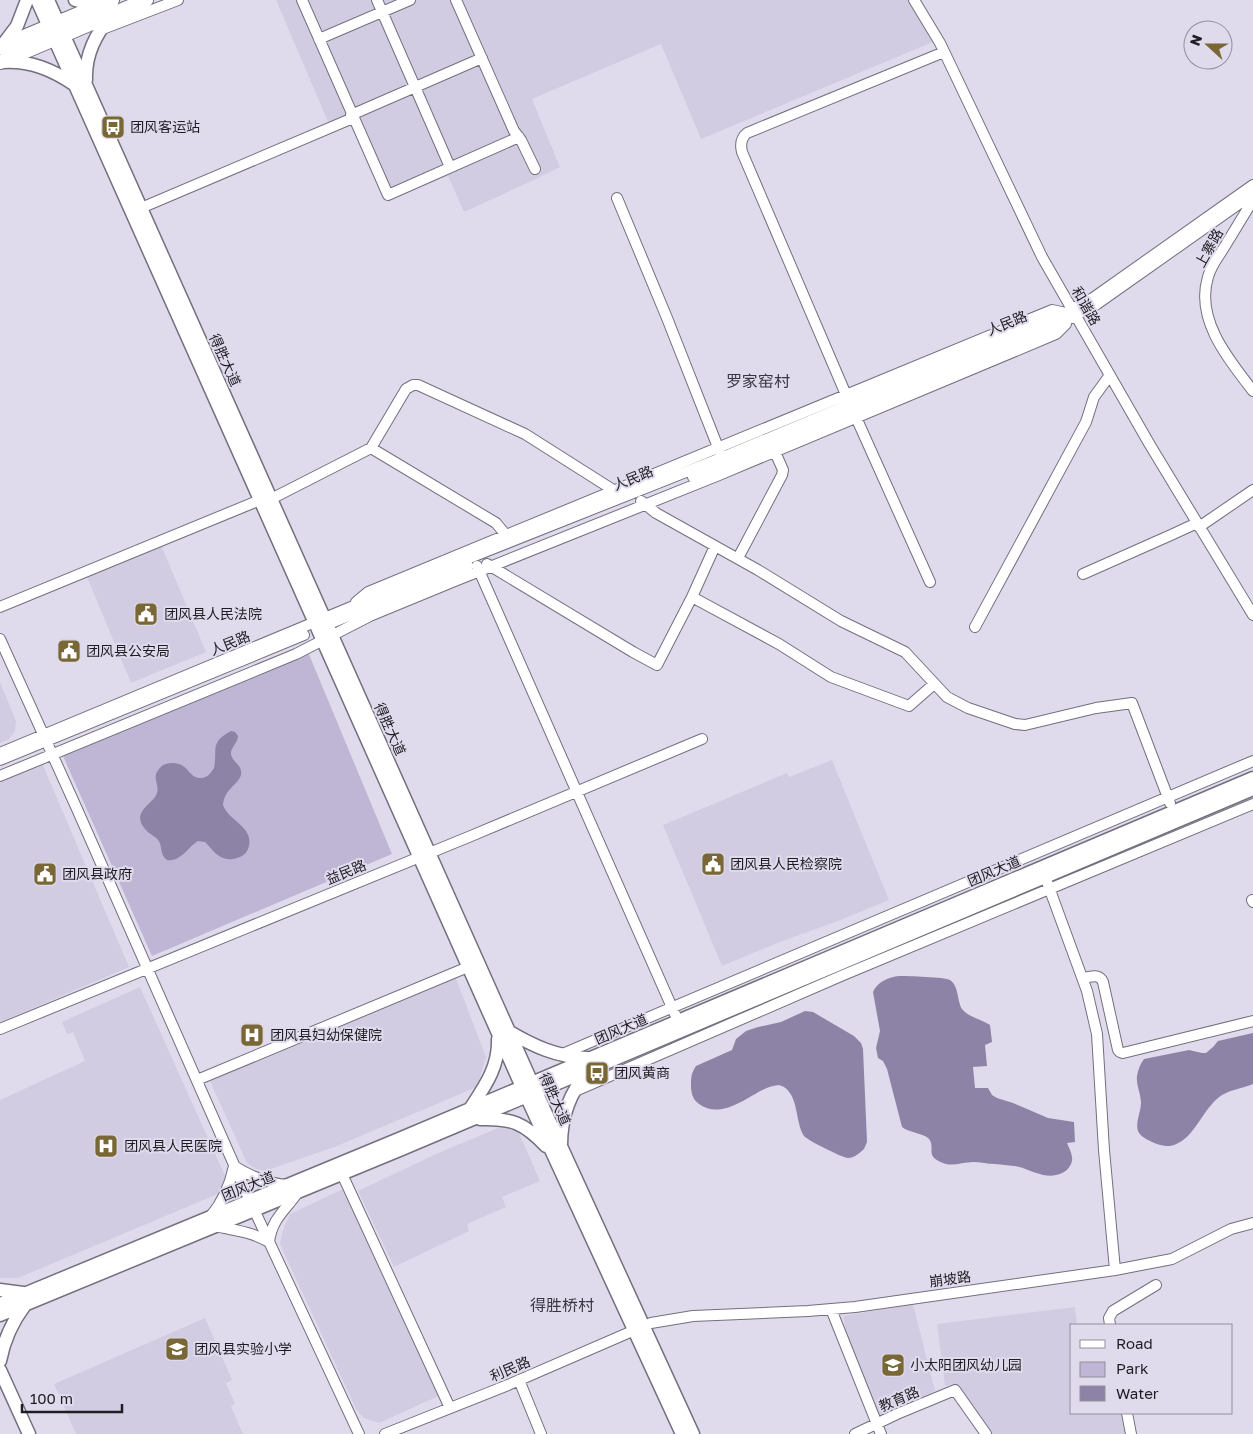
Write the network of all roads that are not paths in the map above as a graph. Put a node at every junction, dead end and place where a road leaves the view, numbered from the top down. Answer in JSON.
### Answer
{"nodes":[{"id":1,"x":27,"y":0,"type":"edge"},
{"id":2,"x":37,"y":0,"type":"edge"},
{"id":3,"x":48,"y":0,"type":"edge"},
{"id":4,"x":75,"y":0,"type":"edge"},
{"id":5,"x":112,"y":0,"type":"edge"},
{"id":6,"x":146,"y":0,"type":"edge"},
{"id":7,"x":178,"y":0,"type":"edge"},
{"id":8,"x":302,"y":0,"type":"edge"},
{"id":9,"x":376,"y":0,"type":"edge"},
{"id":10,"x":410,"y":0,"type":"edge"},
{"id":11,"x":456,"y":0,"type":"edge"},
{"id":12,"x":914,"y":0,"type":"edge"},
{"id":13,"x":99,"y":6,"type":"junction"},
{"id":14,"x":382,"y":12,"type":"junction"},
{"id":15,"x":112,"y":14,"type":"junction"},
{"id":16,"x":100,"y":30,"type":"junction"},
{"id":17,"x":56,"y":31,"type":"junction"},
{"id":18,"x":319,"y":39,"type":"junction"},
{"id":19,"x":0,"y":47,"type":"edge"},
{"id":20,"x":944,"y":52,"type":"junction"},
{"id":21,"x":482,"y":58,"type":"junction"},
{"id":22,"x":0,"y":62,"type":"edge"},
{"id":23,"x":80,"y":85,"type":"junction"},
{"id":24,"x":415,"y":87,"type":"junction"},
{"id":25,"x":352,"y":116,"type":"junction"},
{"id":26,"x":520,"y":137,"type":"junction"},
{"id":27,"x":450,"y":168,"type":"junction"},
{"id":28,"x":535,"y":170,"type":"dead end"},
{"id":29,"x":1253,"y":185,"type":"edge"},
{"id":30,"x":1253,"y":194,"type":"edge"},
{"id":31,"x":617,"y":198,"type":"dead end"},
{"id":32,"x":1253,"y":200,"type":"edge"},
{"id":33,"x":141,"y":208,"type":"junction"},
{"id":34,"x":1071,"y":314,"type":"junction"},
{"id":35,"x":1110,"y":375,"type":"junction"},
{"id":36,"x":1253,"y":391,"type":"edge"},
{"id":37,"x":852,"y":407,"type":"junction"},
{"id":38,"x":371,"y":448,"type":"junction"},
{"id":39,"x":775,"y":452,"type":"junction"},
{"id":40,"x":720,"y":453,"type":"junction"},
{"id":41,"x":1253,"y":490,"type":"edge"},
{"id":42,"x":615,"y":491,"type":"junction"},
{"id":43,"x":624,"y":497,"type":"junction"},
{"id":44,"x":265,"y":500,"type":"junction"},
{"id":45,"x":642,"y":502,"type":"junction"},
{"id":46,"x":1198,"y":525,"type":"junction"},
{"id":47,"x":506,"y":535,"type":"junction"},
{"id":48,"x":715,"y":546,"type":"junction"},
{"id":49,"x":738,"y":558,"type":"junction"},
{"id":50,"x":482,"y":565,"type":"junction"},
{"id":51,"x":1083,"y":574,"type":"dead end"},
{"id":52,"x":930,"y":582,"type":"dead end"},
{"id":53,"x":692,"y":597,"type":"junction"},
{"id":54,"x":0,"y":607,"type":"edge"},
{"id":55,"x":347,"y":609,"type":"junction"},
{"id":56,"x":1253,"y":615,"type":"edge"},
{"id":57,"x":975,"y":627,"type":"dead end"},
{"id":58,"x":323,"y":629,"type":"junction"},
{"id":59,"x":0,"y":639,"type":"edge"},
{"id":60,"x":934,"y":684,"type":"junction"},
{"id":61,"x":45,"y":738,"type":"junction"},
{"id":62,"x":702,"y":739,"type":"dead end"},
{"id":63,"x":0,"y":752,"type":"edge"},
{"id":64,"x":52,"y":754,"type":"junction"},
{"id":65,"x":0,"y":760,"type":"edge"},
{"id":66,"x":1253,"y":761,"type":"edge"},
{"id":67,"x":0,"y":776,"type":"edge"},
{"id":68,"x":1253,"y":778,"type":"edge"},
{"id":69,"x":1253,"y":788,"type":"edge"},
{"id":70,"x":576,"y":791,"type":"junction"},
{"id":71,"x":1168,"y":797,"type":"junction"},
{"id":72,"x":1253,"y":804,"type":"edge"},
{"id":73,"x":1173,"y":811,"type":"junction"},
{"id":74,"x":424,"y":855,"type":"junction"},
{"id":75,"x":1048,"y":882,"type":"junction"},
{"id":76,"x":468,"y":966,"type":"junction"},
{"id":77,"x":148,"y":968,"type":"junction"},
{"id":78,"x":1083,"y":978,"type":"junction"},
{"id":79,"x":672,"y":1007,"type":"junction"},
{"id":80,"x":678,"y":1021,"type":"junction"},
{"id":81,"x":1253,"y":1021,"type":"edge"},
{"id":82,"x":0,"y":1029,"type":"edge"},
{"id":83,"x":503,"y":1031,"type":"junction"},
{"id":84,"x":560,"y":1055,"type":"junction"},
{"id":85,"x":590,"y":1064,"type":"junction"},
{"id":86,"x":196,"y":1080,"type":"junction"},
{"id":87,"x":529,"y":1090,"type":"junction"},
{"id":88,"x":573,"y":1092,"type":"junction"},
{"id":89,"x":471,"y":1114,"type":"junction"},
{"id":90,"x":556,"y":1150,"type":"junction"},
{"id":91,"x":234,"y":1166,"type":"junction"},
{"id":92,"x":342,"y":1174,"type":"junction"},
{"id":93,"x":293,"y":1188,"type":"junction"},
{"id":94,"x":252,"y":1205,"type":"junction"},
{"id":95,"x":212,"y":1222,"type":"junction"},
{"id":96,"x":1253,"y":1223,"type":"edge"},
{"id":97,"x":269,"y":1242,"type":"junction"},
{"id":98,"x":1114,"y":1270,"type":"junction"},
{"id":99,"x":1156,"y":1285,"type":"dead end"},
{"id":100,"x":0,"y":1290,"type":"edge"},
{"id":101,"x":25,"y":1299,"type":"junction"},
{"id":102,"x":0,"y":1304,"type":"edge"},
{"id":103,"x":832,"y":1309,"type":"junction"},
{"id":104,"x":0,"y":1315,"type":"edge"},
{"id":105,"x":1110,"y":1324,"type":"edge"},
{"id":106,"x":639,"y":1328,"type":"junction"},
{"id":107,"x":0,"y":1360,"type":"edge"},
{"id":108,"x":0,"y":1370,"type":"edge"},
{"id":109,"x":519,"y":1380,"type":"junction"},
{"id":110,"x":0,"y":1387,"type":"edge"},
{"id":111,"x":450,"y":1408,"type":"junction"},
{"id":112,"x":1127,"y":1414,"type":"edge"},
{"id":113,"x":876,"y":1424,"type":"junction"},
{"id":114,"x":21,"y":1434,"type":"edge"},
{"id":115,"x":29,"y":1434,"type":"edge"},
{"id":116,"x":359,"y":1434,"type":"edge"},
{"id":117,"x":385,"y":1434,"type":"edge"},
{"id":118,"x":541,"y":1434,"type":"edge"},
{"id":119,"x":682,"y":1434,"type":"edge"},
{"id":120,"x":693,"y":1434,"type":"edge"},
{"id":121,"x":855,"y":1434,"type":"edge"},
{"id":122,"x":880,"y":1434,"type":"edge"},
{"id":123,"x":986,"y":1434,"type":"edge"},
{"id":124,"x":1131,"y":1434,"type":"edge"}],
"edges":[{"from":1,"to":19,"type":"main road"},
{"from":2,"to":17,"type":"main road"},
{"from":3,"to":17,"type":"main road"},
{"from":4,"to":13,"type":"main road"},
{"from":5,"to":13,"type":"highway"},
{"from":6,"to":15,"type":"highway"},
{"from":7,"to":16,"type":"street"},
{"from":8,"to":18,"type":"street"},
{"from":9,"to":14,"type":"street"},
{"from":10,"to":14,"type":"street"},
{"from":11,"to":21,"type":"street"},
{"from":12,"to":20,"type":"street","name":"和谐路"},
{"from":13,"to":17,"type":"highway"},
{"from":14,"to":18,"type":"street"},
{"from":14,"to":24,"type":"street"},
{"from":15,"to":16,"type":"main road"},
{"from":15,"to":17,"type":"highway"},
{"from":16,"to":23,"type":"main road"},
{"from":17,"to":19,"type":"highway"},
{"from":17,"to":22,"type":"highway"},
{"from":17,"to":23,"type":"main road","name":"得胜大道"},
{"from":18,"to":25,"type":"street"},
{"from":20,"to":34,"type":"street","name":"和谐路"},
{"from":20,"to":37,"type":"street"},
{"from":21,"to":24,"type":"street"},
{"from":21,"to":26,"type":"street"},
{"from":22,"to":23,"type":"main road"},
{"from":23,"to":33,"type":"main road","name":"得胜大道"},
{"from":23,"to":44,"type":"main road","name":"得胜大道"},
{"from":24,"to":25,"type":"street"},
{"from":24,"to":27,"type":"street"},
{"from":25,"to":27,"type":"street"},
{"from":25,"to":33,"type":"street"},
{"from":26,"to":27,"type":"street"},
{"from":26,"to":28,"type":"street"},
{"from":29,"to":34,"type":"street","name":"人民路"},
{"from":30,"to":34,"type":"street","name":"人民路"},
{"from":31,"to":40,"type":"street"},
{"from":32,"to":36,"type":"street","name":"上寨路"},
{"from":33,"to":44,"type":"main road","name":"得胜大道"},
{"from":34,"to":35,"type":"street","name":"和谐路"},
{"from":34,"to":37,"type":"street","name":"人民路"},
{"from":34,"to":37,"type":"street"},
{"from":35,"to":46,"type":"street","name":"和谐路"},
{"from":35,"to":57,"type":"street"},
{"from":37,"to":39,"type":"street"},
{"from":37,"to":40,"type":"street"},
{"from":37,"to":45,"type":"street","name":"人民路"},
{"from":37,"to":52,"type":"street"},
{"from":38,"to":42,"type":"street"},
{"from":38,"to":44,"type":"street"},
{"from":38,"to":47,"type":"street"},
{"from":39,"to":45,"type":"street"},
{"from":39,"to":49,"type":"street"},
{"from":40,"to":42,"type":"street"},
{"from":40,"to":43,"type":"street","name":"人民路"},
{"from":41,"to":46,"type":"street"},
{"from":42,"to":43,"type":"street"},
{"from":42,"to":47,"type":"street"},
{"from":43,"to":55,"type":"street","name":"人民路"},
{"from":44,"to":54,"type":"street"},
{"from":44,"to":58,"type":"main road","name":"得胜大道"},
{"from":45,"to":48,"type":"street"},
{"from":45,"to":50,"type":"street"},
{"from":46,"to":51,"type":"street"},
{"from":46,"to":56,"type":"street","name":"和谐路"},
{"from":47,"to":55,"type":"street"},
{"from":48,"to":49,"type":"street"},
{"from":48,"to":53,"type":"street"},
{"from":49,"to":60,"type":"street"},
{"from":50,"to":53,"type":"street"},
{"from":50,"to":58,"type":"street"},
{"from":50,"to":70,"type":"street"},
{"from":53,"to":60,"type":"street"},
{"from":55,"to":58,"type":"street","name":"人民路"},
{"from":58,"to":61,"type":"street","name":"人民路"},
{"from":58,"to":64,"type":"street"},
{"from":58,"to":74,"type":"main road","name":"得胜大道"},
{"from":59,"to":61,"type":"street"},
{"from":60,"to":71,"type":"street"},
{"from":61,"to":63,"type":"street","name":"人民路"},
{"from":61,"to":64,"type":"street"},
{"from":61,"to":65,"type":"street","name":"人民路"},
{"from":62,"to":70,"type":"street","name":"益民路"},
{"from":64,"to":67,"type":"street"},
{"from":64,"to":77,"type":"street"},
{"from":66,"to":71,"type":"street"},
{"from":68,"to":73,"type":"main road","name":"团风大道"},
{"from":69,"to":75,"type":"main road","name":"团风大道"},
{"from":70,"to":74,"type":"street","name":"益民路"},
{"from":70,"to":79,"type":"street"},
{"from":71,"to":73,"type":"street"},
{"from":71,"to":79,"type":"street"},
{"from":72,"to":75,"type":"street"},
{"from":73,"to":80,"type":"main road","name":"团风大道"},
{"from":74,"to":76,"type":"main road","name":"得胜大道"},
{"from":74,"to":77,"type":"street","name":"益民路"},
{"from":74,"to":83,"type":"main road","name":"得胜大道"},
{"from":75,"to":78,"type":"street"},
{"from":75,"to":85,"type":"main road","name":"团风大道"},
{"from":75,"to":88,"type":"street"},
{"from":76,"to":83,"type":"main road","name":"得胜大道"},
{"from":76,"to":86,"type":"street"},
{"from":77,"to":82,"type":"street","name":"益民路"},
{"from":77,"to":86,"type":"street"},
{"from":78,"to":81,"type":"street"},
{"from":78,"to":98,"type":"street"},
{"from":79,"to":80,"type":"street"},
{"from":79,"to":84,"type":"street"},
{"from":80,"to":85,"type":"main road","name":"团风大道"},
{"from":83,"to":84,"type":"main road"},
{"from":83,"to":87,"type":"main road","name":"得胜大道"},
{"from":83,"to":89,"type":"main road"},
{"from":84,"to":85,"type":"main road"},
{"from":85,"to":87,"type":"main road","name":"团风大道"},
{"from":85,"to":88,"type":"main road"},
{"from":86,"to":91,"type":"street"},
{"from":87,"to":89,"type":"main road","name":"团风大道"},
{"from":87,"to":90,"type":"main road","name":"得胜大道"},
{"from":88,"to":90,"type":"main road"},
{"from":89,"to":90,"type":"main road"},
{"from":89,"to":92,"type":"main road","name":"团风大道"},
{"from":89,"to":93,"type":"main road","name":"团风大道"},
{"from":90,"to":106,"type":"main road","name":"得胜大道"},
{"from":91,"to":93,"type":"street"},
{"from":91,"to":94,"type":"street"},
{"from":91,"to":95,"type":"street"},
{"from":92,"to":93,"type":"main road","name":"团风大道"},
{"from":92,"to":111,"type":"street"},
{"from":93,"to":94,"type":"main road","name":"团风大道"},
{"from":93,"to":97,"type":"street"},
{"from":94,"to":95,"type":"main road","name":"团风大道"},
{"from":94,"to":97,"type":"street"},
{"from":95,"to":97,"type":"street"},
{"from":95,"to":101,"type":"main road","name":"团风大道"},
{"from":96,"to":98,"type":"street","name":"崩坡路"},
{"from":97,"to":116,"type":"street"},
{"from":98,"to":103,"type":"street","name":"崩坡路"},
{"from":99,"to":105,"type":"street"},
{"from":100,"to":101,"type":"main road"},
{"from":101,"to":102,"type":"main road","name":"团风大道"},
{"from":101,"to":104,"type":"main road","name":"团风大道"},
{"from":101,"to":107,"type":"main road"},
{"from":103,"to":106,"type":"street","name":"崩坡路"},
{"from":103,"to":113,"type":"street"},
{"from":106,"to":109,"type":"street","name":"利民路"},
{"from":106,"to":119,"type":"main road","name":"得胜大道"},
{"from":106,"to":120,"type":"main road","name":"得胜大道"},
{"from":108,"to":115,"type":"main road"},
{"from":109,"to":111,"type":"street","name":"利民路"},
{"from":109,"to":118,"type":"street"},
{"from":110,"to":114,"type":"main road"},
{"from":111,"to":117,"type":"street","name":"利民路"},
{"from":112,"to":124,"type":"street"},
{"from":113,"to":121,"type":"street","name":"教育路"},
{"from":113,"to":122,"type":"street"},
{"from":113,"to":123,"type":"street","name":"教育路"}]}
